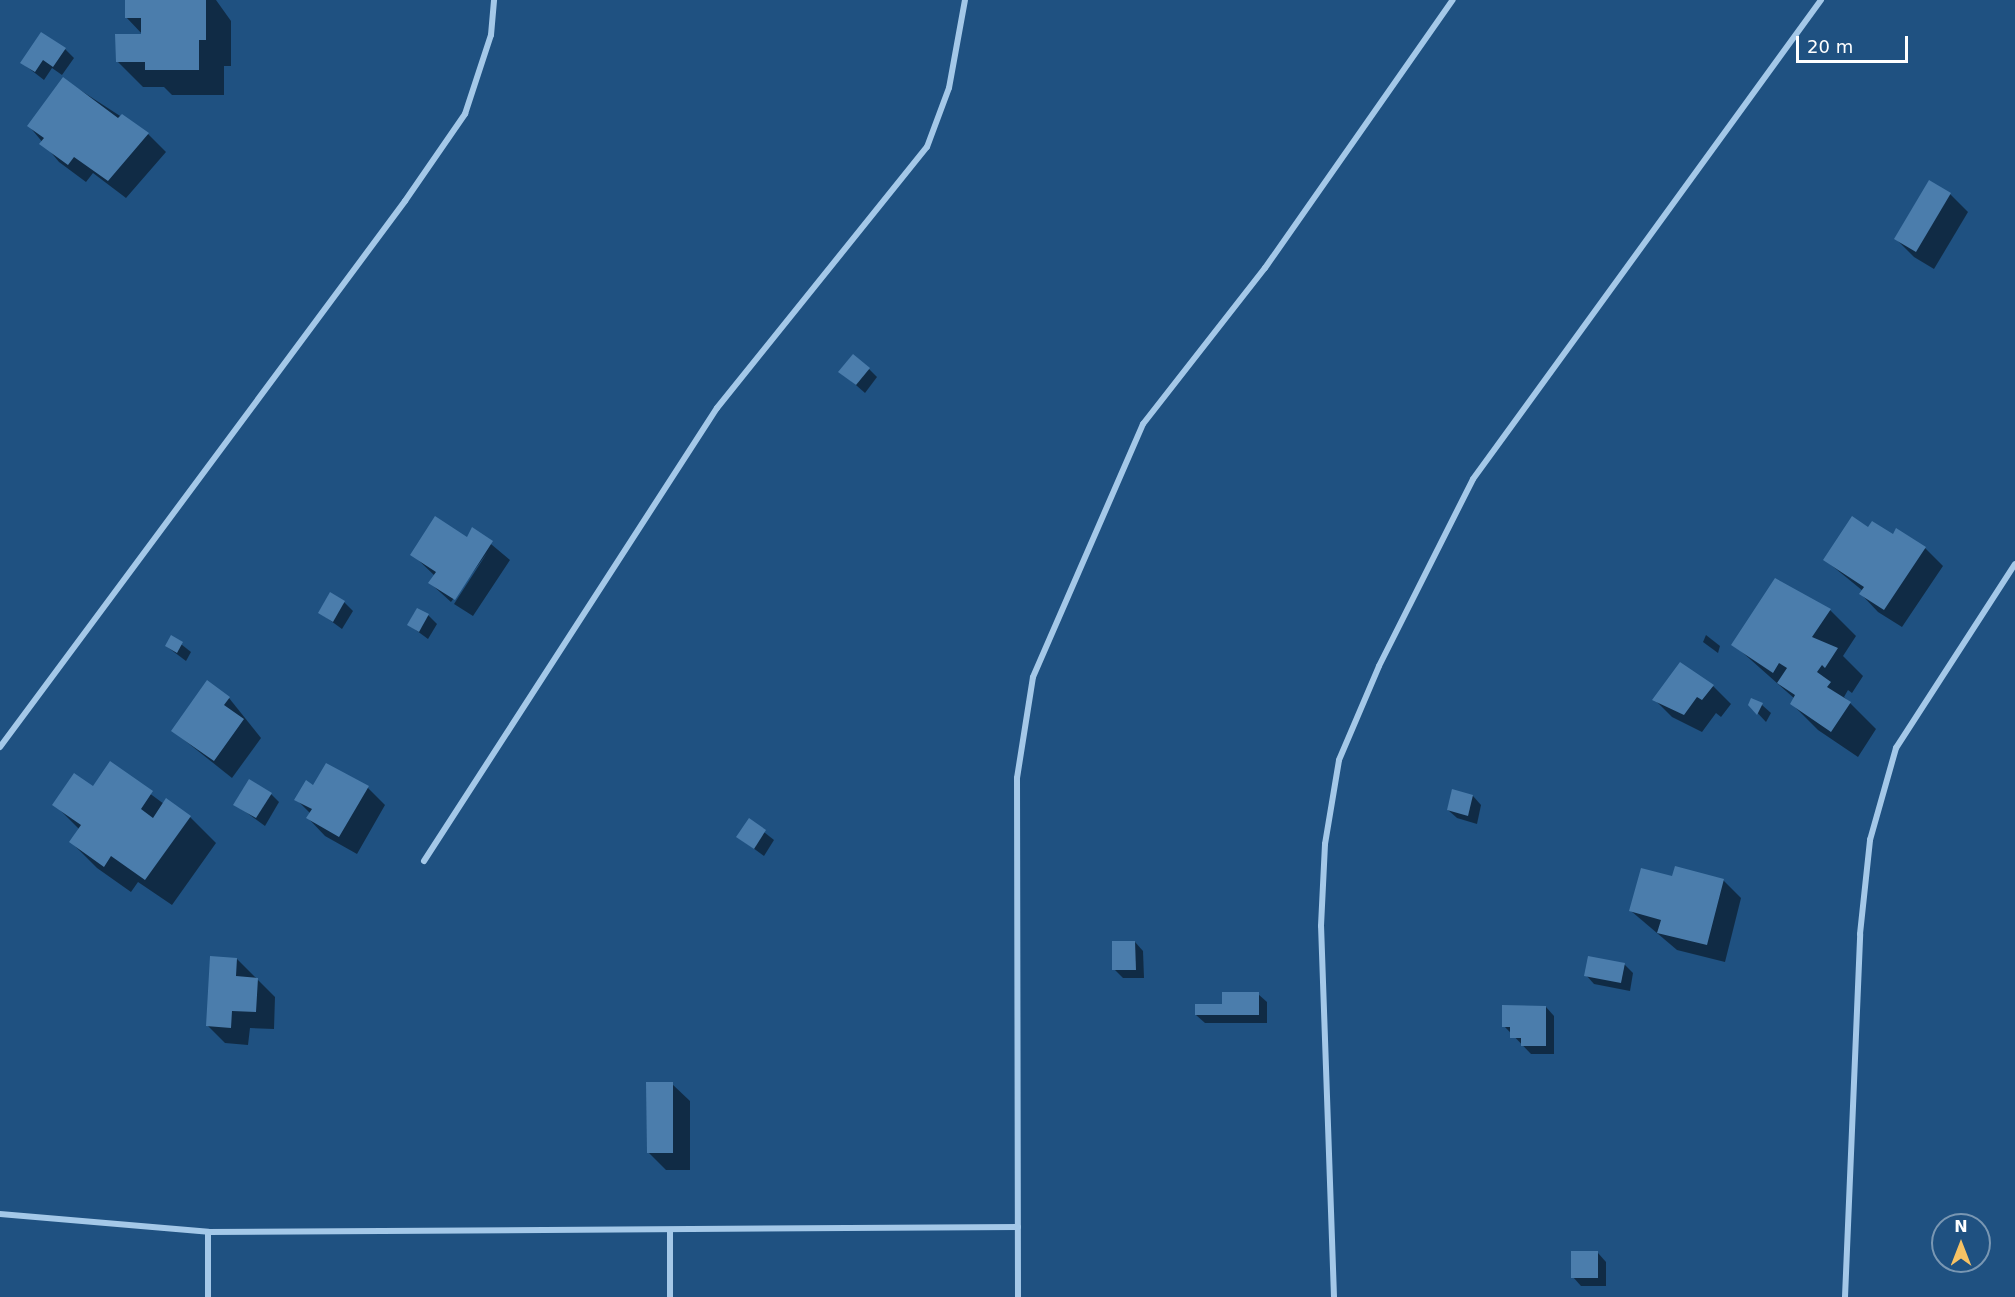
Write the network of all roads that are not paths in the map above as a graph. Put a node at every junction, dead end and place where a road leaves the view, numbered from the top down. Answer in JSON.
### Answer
{"nodes":[{"id":1,"x":494,"y":0,"type":"edge"},
{"id":2,"x":966,"y":0,"type":"edge"},
{"id":3,"x":1453,"y":0,"type":"edge"},
{"id":4,"x":1821,"y":0,"type":"edge"},
{"id":5,"x":2015,"y":564,"type":"edge"},
{"id":6,"x":0,"y":747,"type":"edge"},
{"id":7,"x":424,"y":861,"type":"dead end"},
{"id":8,"x":0,"y":1214,"type":"edge"},
{"id":9,"x":1018,"y":1227,"type":"junction"},
{"id":10,"x":670,"y":1230,"type":"junction"},
{"id":11,"x":208,"y":1232,"type":"junction"},
{"id":12,"x":208,"y":1297,"type":"edge"},
{"id":13,"x":670,"y":1297,"type":"edge"},
{"id":14,"x":1018,"y":1297,"type":"edge"},
{"id":15,"x":1334,"y":1297,"type":"edge"},
{"id":16,"x":1845,"y":1297,"type":"edge"}],
"edges":[{"from":1,"to":6,"type":"street"},
{"from":2,"to":7,"type":"street"},
{"from":3,"to":9,"type":"street"},
{"from":4,"to":15,"type":"street"},
{"from":5,"to":16,"type":"street"},
{"from":8,"to":11,"type":"street"},
{"from":9,"to":10,"type":"street"},
{"from":9,"to":14,"type":"street"},
{"from":10,"to":11,"type":"street"},
{"from":10,"to":13,"type":"street"},
{"from":11,"to":12,"type":"street"}]}
